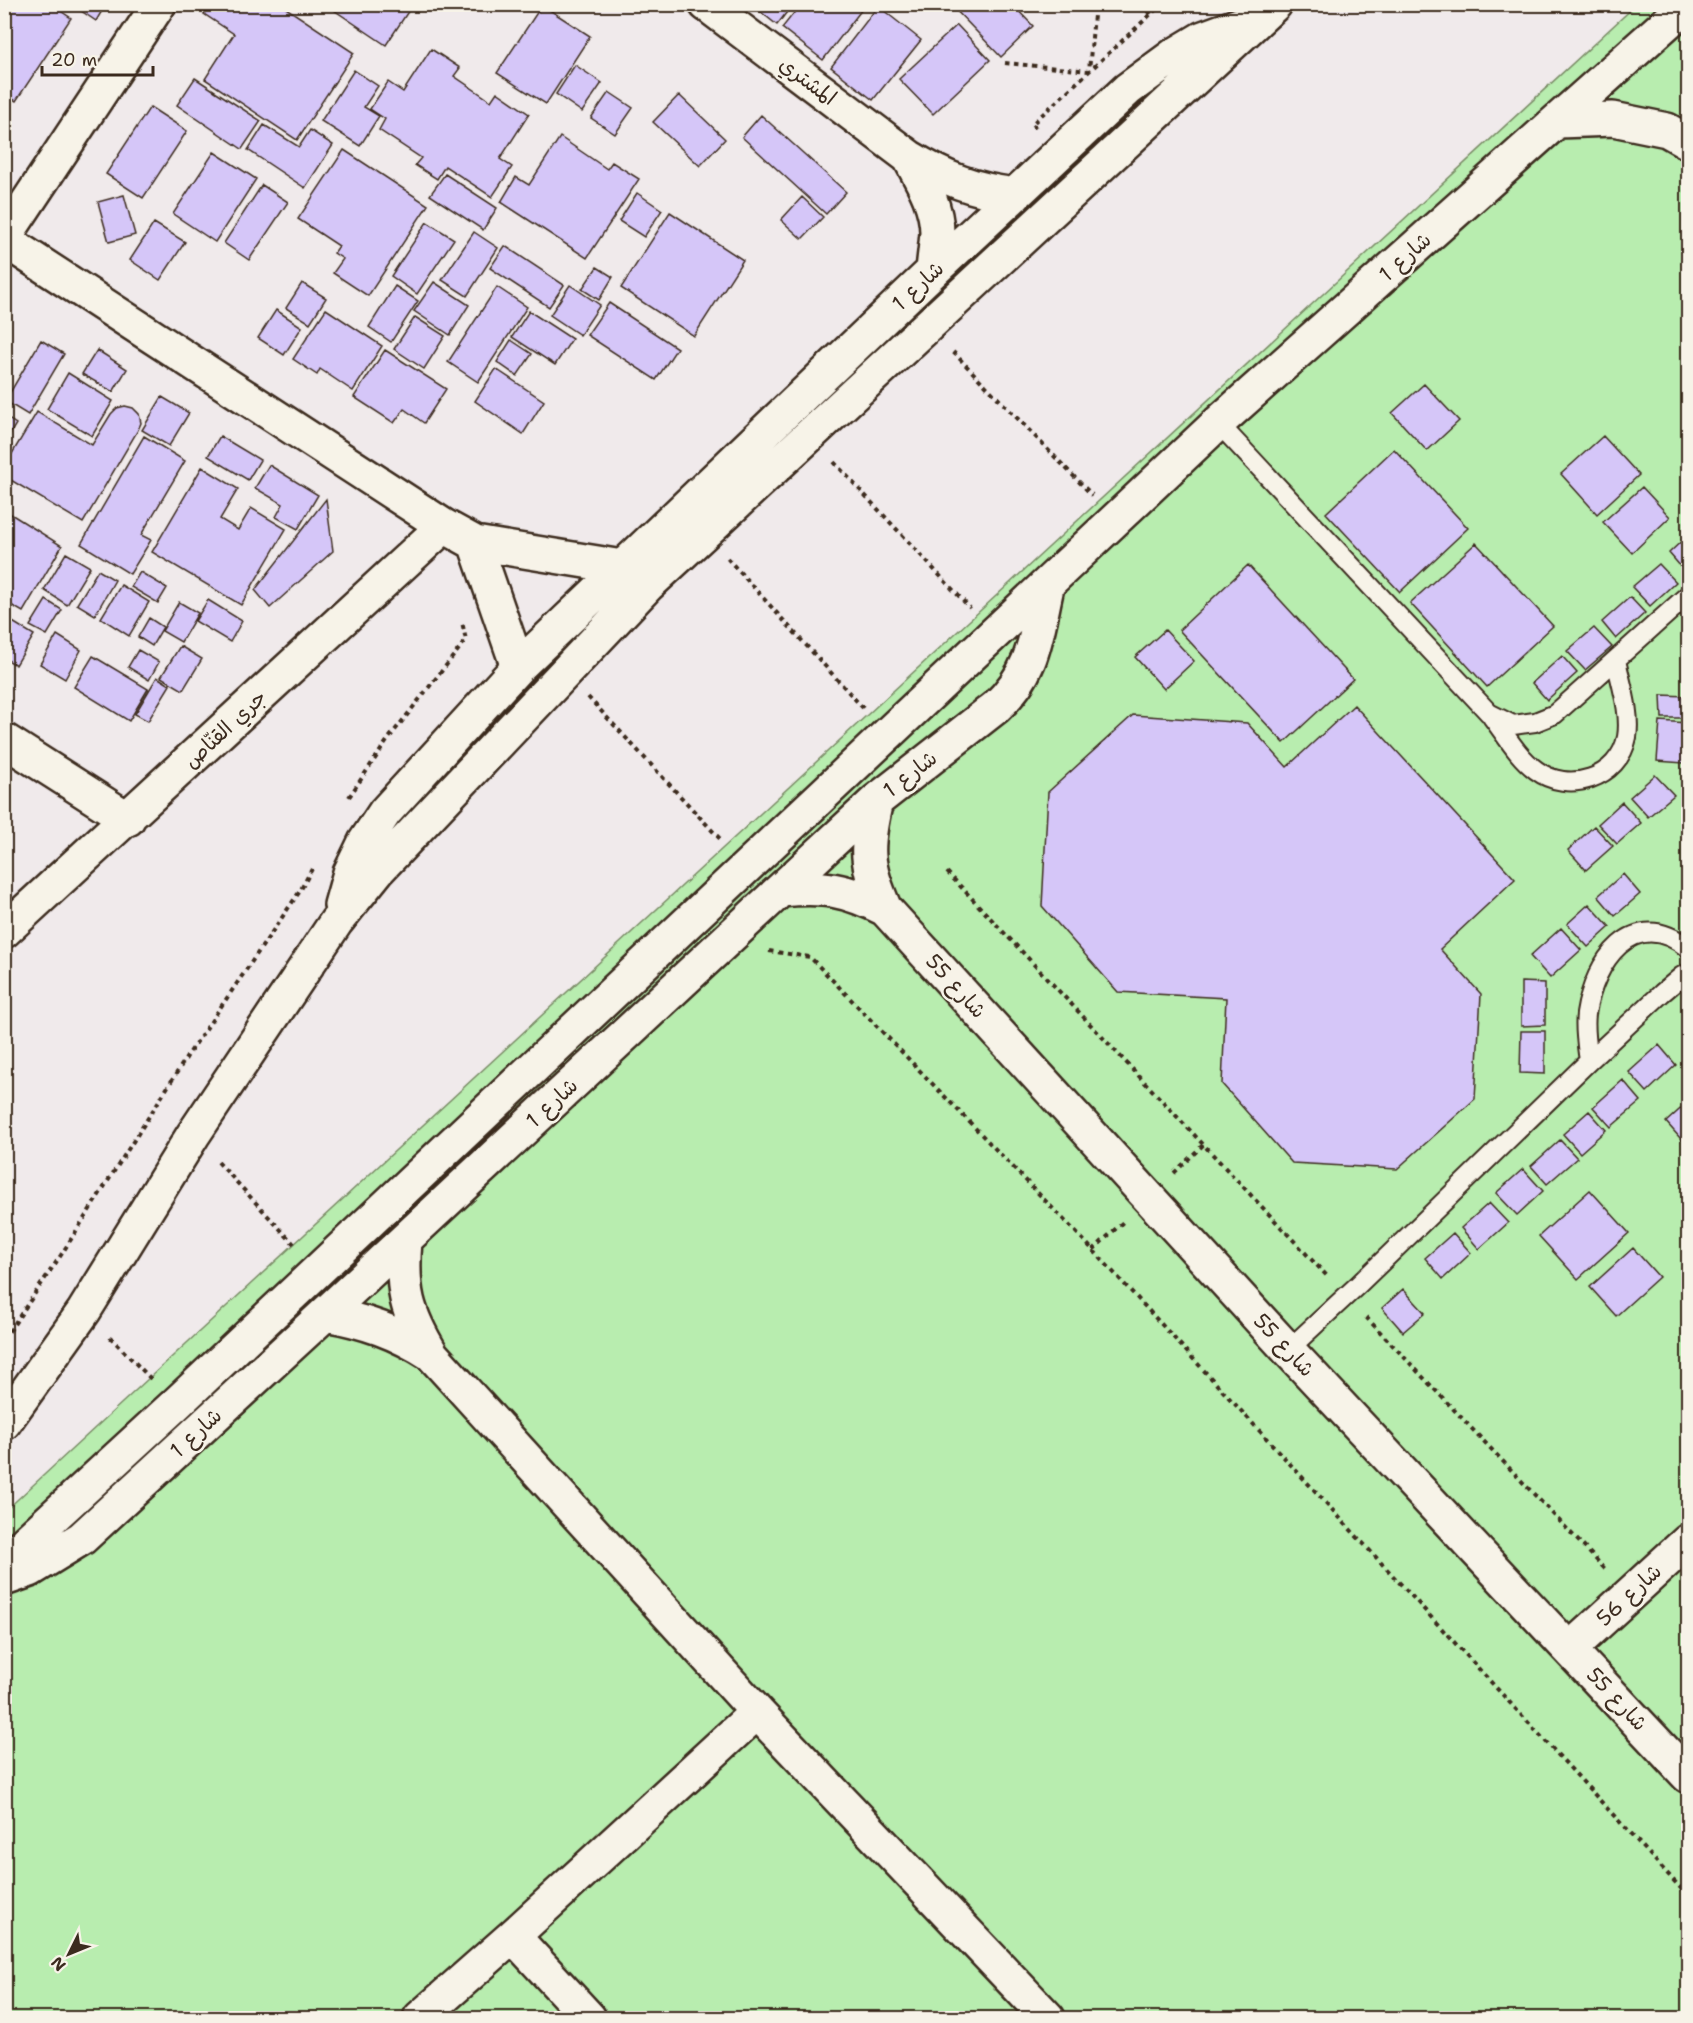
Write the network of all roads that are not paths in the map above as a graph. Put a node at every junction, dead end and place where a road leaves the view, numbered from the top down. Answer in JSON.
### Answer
{"nodes":[{"id":1,"x":159,"y":4,"type":"edge"},
{"id":2,"x":706,"y":4,"type":"edge"},
{"id":3,"x":1688,"y":4,"type":"edge"},
{"id":4,"x":1267,"y":11,"type":"edge"},
{"id":5,"x":1558,"y":121,"type":"junction"},
{"id":6,"x":1689,"y":142,"type":"edge"},
{"id":7,"x":909,"y":157,"type":"junction"},
{"id":8,"x":1015,"y":195,"type":"junction"},
{"id":9,"x":4,"y":239,"type":"edge"},
{"id":10,"x":933,"y":271,"type":"junction"},
{"id":11,"x":1218,"y":423,"type":"junction"},
{"id":12,"x":444,"y":526,"type":"junction"},
{"id":13,"x":475,"y":543,"type":"junction"},
{"id":14,"x":622,"y":567,"type":"junction"},
{"id":15,"x":1047,"y":586,"type":"junction"},
{"id":16,"x":1689,"y":596,"type":"edge"},
{"id":17,"x":1616,"y":660,"type":"junction"},
{"id":18,"x":518,"y":667,"type":"junction"},
{"id":19,"x":1489,"y":713,"type":"junction"},
{"id":20,"x":4,"y":740,"type":"edge"},
{"id":21,"x":876,"y":801,"type":"junction"},
{"id":22,"x":128,"y":819,"type":"junction"},
{"id":23,"x":781,"y":890,"type":"junction"},
{"id":24,"x":885,"y":909,"type":"junction"},
{"id":25,"x":336,"y":922,"type":"junction"},
{"id":26,"x":4,"y":931,"type":"edge"},
{"id":27,"x":1689,"y":948,"type":"edge"},
{"id":28,"x":1689,"y":973,"type":"edge"},
{"id":29,"x":1589,"y":1061,"type":"junction"},
{"id":30,"x":405,"y":1240,"type":"junction"},
{"id":31,"x":325,"y":1314,"type":"junction"},
{"id":32,"x":1288,"y":1350,"type":"junction"},
{"id":33,"x":432,"y":1354,"type":"junction"},
{"id":34,"x":4,"y":1423,"type":"edge"},
{"id":35,"x":1689,"y":1541,"type":"edge"},
{"id":36,"x":4,"y":1562,"type":"edge"},
{"id":37,"x":4,"y":1579,"type":"edge"},
{"id":38,"x":1570,"y":1649,"type":"junction"},
{"id":39,"x":757,"y":1712,"type":"junction"},
{"id":40,"x":1689,"y":1776,"type":"edge"},
{"id":41,"x":513,"y":1936,"type":"junction"},
{"id":42,"x":420,"y":2019,"type":"edge"},
{"id":43,"x":589,"y":2019,"type":"edge"},
{"id":44,"x":1048,"y":2019,"type":"edge"}],
"edges":[{"from":1,"to":9,"type":"street"},
{"from":2,"to":7,"type":"street","name":"المشتري"},
{"from":3,"to":5,"type":"street","name":"شارع 1"},
{"from":4,"to":8,"type":"street","name":"شارع 1"},
{"from":4,"to":25,"type":"street","name":"شارع 1"},
{"from":5,"to":6,"type":"street"},
{"from":5,"to":11,"type":"street","name":"شارع 1"},
{"from":7,"to":8,"type":"street","name":"المشتري"},
{"from":7,"to":10,"type":"street","name":"المشتري"},
{"from":8,"to":10,"type":"street","name":"شارع 1"},
{"from":9,"to":12,"type":"street"},
{"from":10,"to":14,"type":"street","name":"شارع 1"},
{"from":11,"to":15,"type":"street","name":"شارع 1"},
{"from":11,"to":19,"type":"lane"},
{"from":12,"to":13,"type":"street"},
{"from":12,"to":22,"type":"street","name":"جري القنّاص"},
{"from":13,"to":14,"type":"street"},
{"from":13,"to":18,"type":"street"},
{"from":14,"to":18,"type":"street","name":"شارع 1"},
{"from":15,"to":21,"type":"street","name":"شارع 1"},
{"from":15,"to":36,"type":"street","name":"شارع 1"},
{"from":16,"to":17,"type":"lane"},
{"from":17,"to":19,"type":"lane"},
{"from":17,"to":19,"type":"lane"},
{"from":18,"to":25,"type":"street","name":"شارع 1"},
{"from":20,"to":22,"type":"street"},
{"from":21,"to":23,"type":"street","name":"شارع 1"},
{"from":21,"to":24,"type":"street","name":"شارع 55"},
{"from":22,"to":26,"type":"street","name":"جري القنّاص"},
{"from":23,"to":24,"type":"street","name":"شارع 55"},
{"from":23,"to":30,"type":"street","name":"شارع 1"},
{"from":24,"to":32,"type":"street","name":"شارع 55"},
{"from":25,"to":34,"type":"street","name":"شارع 1"},
{"from":27,"to":29,"type":"lane"},
{"from":28,"to":29,"type":"lane"},
{"from":29,"to":32,"type":"lane"},
{"from":30,"to":31,"type":"street","name":"شارع 1"},
{"from":30,"to":33,"type":"street"},
{"from":31,"to":33,"type":"street"},
{"from":31,"to":37,"type":"street","name":"شارع 1"},
{"from":32,"to":38,"type":"street","name":"شارع 55"},
{"from":33,"to":39,"type":"street"},
{"from":35,"to":38,"type":"street","name":"شارع 56"},
{"from":38,"to":40,"type":"street","name":"شارع 55"},
{"from":39,"to":41,"type":"street"},
{"from":39,"to":44,"type":"street"},
{"from":41,"to":42,"type":"street"},
{"from":41,"to":43,"type":"street"}]}
